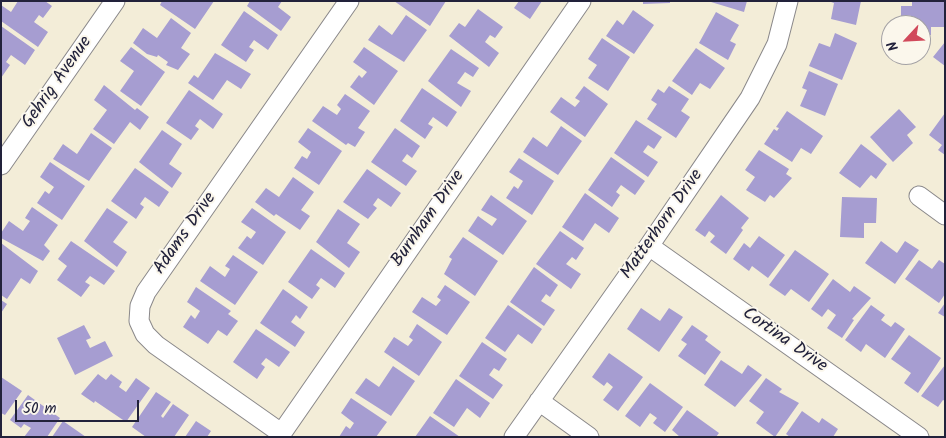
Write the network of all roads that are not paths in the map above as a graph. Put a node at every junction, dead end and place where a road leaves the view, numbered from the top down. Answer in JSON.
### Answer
{"nodes":[{"id":1,"x":115,"y":1,"type":"edge"},
{"id":2,"x":349,"y":1,"type":"edge"},
{"id":3,"x":581,"y":1,"type":"edge"},
{"id":4,"x":788,"y":1,"type":"edge"},
{"id":5,"x":1,"y":165,"type":"edge"},
{"id":6,"x":919,"y":196,"type":"dead end"},
{"id":7,"x":945,"y":215,"type":"edge"},
{"id":8,"x":649,"y":246,"type":"junction"},
{"id":9,"x":539,"y":401,"type":"junction"},
{"id":10,"x":280,"y":435,"type":"edge"},
{"id":11,"x":514,"y":437,"type":"edge"},
{"id":12,"x":589,"y":437,"type":"edge"},
{"id":13,"x":919,"y":437,"type":"edge"}],
"edges":[{"from":1,"to":5,"type":"street","name":"Gehrig Avenue"},
{"from":2,"to":10,"type":"street","name":"Adams Drive"},
{"from":3,"to":10,"type":"street","name":"Burnham Drive"},
{"from":4,"to":8,"type":"street","name":"Matterhorn Drive"},
{"from":6,"to":7,"type":"street"},
{"from":8,"to":9,"type":"street","name":"Matterhorn Drive"},
{"from":8,"to":13,"type":"street","name":"Cortina Drive"},
{"from":9,"to":11,"type":"street","name":"Matterhorn Drive"},
{"from":9,"to":12,"type":"street"}]}
